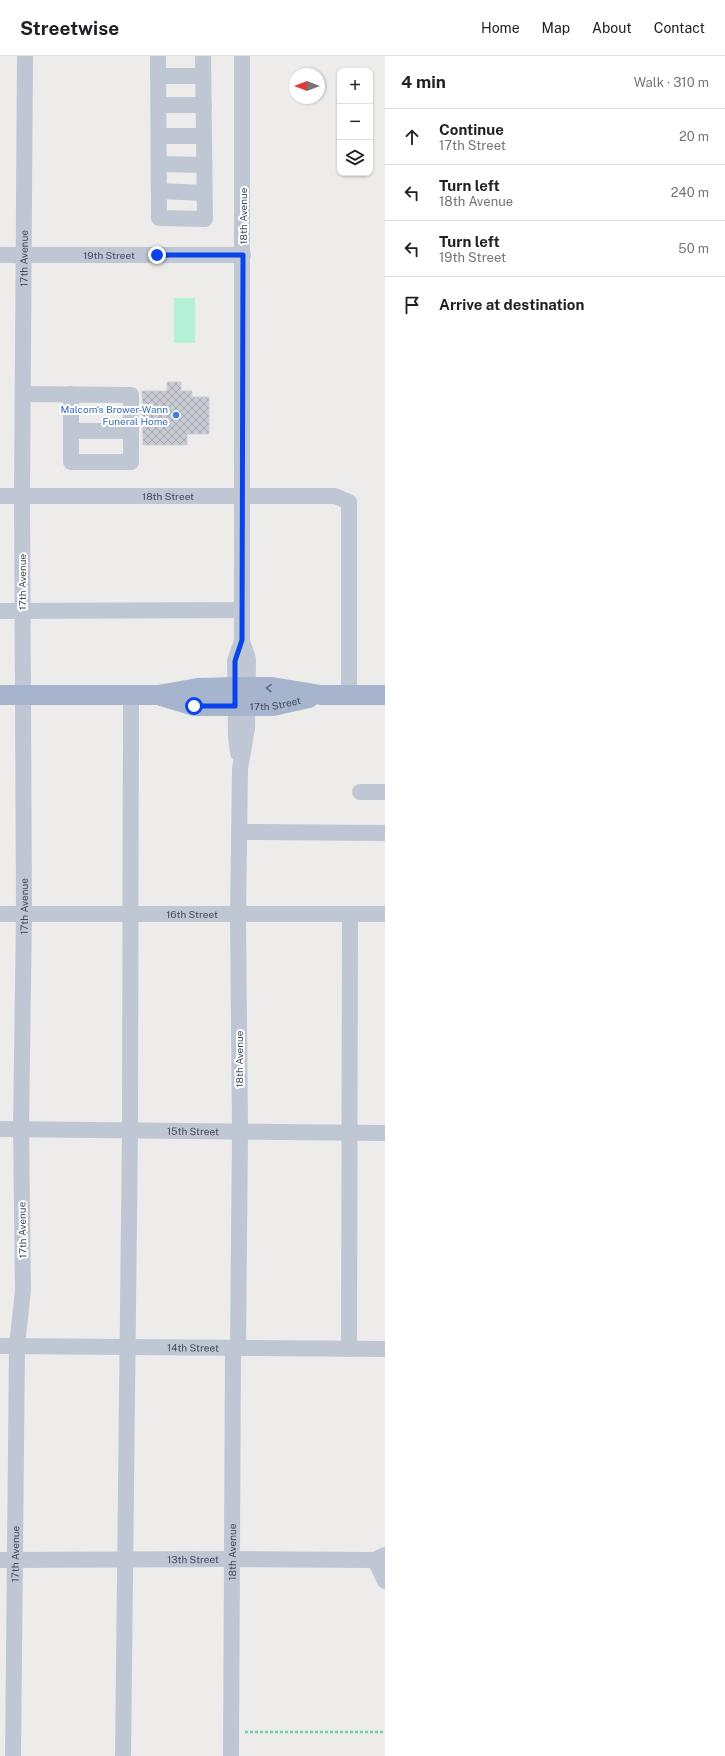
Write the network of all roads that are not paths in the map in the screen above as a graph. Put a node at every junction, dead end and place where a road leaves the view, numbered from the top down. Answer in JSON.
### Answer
{"nodes":[{"id":1,"x":25,"y":56,"type":"edge"},
{"id":2,"x":158,"y":56,"type":"edge"},
{"id":3,"x":203,"y":56,"type":"edge"},
{"id":4,"x":242,"y":56,"type":"edge"},
{"id":5,"x":158,"y":76,"type":"junction"},
{"id":6,"x":203,"y":76,"type":"junction"},
{"id":7,"x":159,"y":105,"type":"junction"},
{"id":8,"x":204,"y":105,"type":"junction"},
{"id":9,"x":159,"y":136,"type":"junction"},
{"id":10,"x":204,"y":136,"type":"junction"},
{"id":11,"x":159,"y":164,"type":"junction"},
{"id":12,"x":204,"y":165,"type":"junction"},
{"id":13,"x":159,"y":191,"type":"junction"},
{"id":14,"x":204,"y":192,"type":"junction"},
{"id":15,"x":0,"y":255,"type":"edge"},
{"id":16,"x":24,"y":255,"type":"junction"},
{"id":17,"x":243,"y":255,"type":"junction"},
{"id":18,"x":23,"y":394,"type":"junction"},
{"id":19,"x":71,"y":394,"type":"junction"},
{"id":20,"x":71,"y":430,"type":"junction"},
{"id":21,"x":131,"y":431,"type":"junction"},
{"id":22,"x":243,"y":495,"type":"junction"},
{"id":23,"x":0,"y":496,"type":"edge"},
{"id":24,"x":22,"y":496,"type":"junction"},
{"id":25,"x":22,"y":610,"type":"junction"},
{"id":26,"x":242,"y":610,"type":"junction"},
{"id":27,"x":0,"y":611,"type":"edge"},
{"id":28,"x":0,"y":695,"type":"edge"},
{"id":29,"x":23,"y":695,"type":"junction"},
{"id":30,"x":131,"y":695,"type":"junction"},
{"id":31,"x":349,"y":695,"type":"junction"},
{"id":32,"x":385,"y":695,"type":"edge"},
{"id":33,"x":241,"y":696,"type":"junction"},
{"id":34,"x":360,"y":792,"type":"dead end"},
{"id":35,"x":385,"y":792,"type":"edge"},
{"id":36,"x":240,"y":832,"type":"junction"},
{"id":37,"x":385,"y":833,"type":"edge"},
{"id":38,"x":0,"y":914,"type":"edge"},
{"id":39,"x":24,"y":914,"type":"junction"},
{"id":40,"x":130,"y":914,"type":"junction"},
{"id":41,"x":238,"y":914,"type":"junction"},
{"id":42,"x":350,"y":914,"type":"junction"},
{"id":43,"x":385,"y":914,"type":"edge"},
{"id":44,"x":21,"y":1128,"type":"junction"},
{"id":45,"x":0,"y":1129,"type":"edge"},
{"id":46,"x":130,"y":1129,"type":"junction"},
{"id":47,"x":240,"y":1132,"type":"junction"},
{"id":48,"x":349,"y":1133,"type":"junction"},
{"id":49,"x":385,"y":1134,"type":"edge"},
{"id":50,"x":0,"y":1346,"type":"edge"},
{"id":51,"x":17,"y":1346,"type":"junction"},
{"id":52,"x":126,"y":1347,"type":"junction"},
{"id":53,"x":236,"y":1349,"type":"junction"},
{"id":54,"x":349,"y":1349,"type":"junction"},
{"id":55,"x":385,"y":1349,"type":"edge"},
{"id":56,"x":380,"y":1557,"type":"edge"},
{"id":57,"x":233,"y":1559,"type":"junction"},
{"id":58,"x":124,"y":1560,"type":"junction"},
{"id":59,"x":7,"y":1561,"type":"edge"},
{"id":60,"x":385,"y":1581,"type":"edge"},
{"id":61,"x":13,"y":1756,"type":"edge"},
{"id":62,"x":123,"y":1756,"type":"edge"},
{"id":63,"x":231,"y":1756,"type":"edge"}],
"edges":[{"from":1,"to":16,"type":"street","name":"17th Avenue"},
{"from":2,"to":5,"type":"street"},
{"from":3,"to":6,"type":"street"},
{"from":4,"to":17,"type":"street","name":"18th Avenue"},
{"from":5,"to":6,"type":"street"},
{"from":5,"to":7,"type":"street"},
{"from":6,"to":8,"type":"street"},
{"from":7,"to":8,"type":"street"},
{"from":7,"to":9,"type":"street"},
{"from":8,"to":10,"type":"street"},
{"from":9,"to":10,"type":"street"},
{"from":9,"to":11,"type":"street"},
{"from":10,"to":12,"type":"street"},
{"from":11,"to":12,"type":"street"},
{"from":11,"to":13,"type":"street"},
{"from":12,"to":14,"type":"street"},
{"from":13,"to":14,"type":"street"},
{"from":13,"to":14,"type":"street"},
{"from":15,"to":16,"type":"street","name":"19th Street"},
{"from":16,"to":17,"type":"street","name":"19th Street"},
{"from":16,"to":18,"type":"street","name":"17th Avenue"},
{"from":17,"to":22,"type":"street","name":"18th Avenue"},
{"from":18,"to":19,"type":"street"},
{"from":18,"to":24,"type":"street","name":"17th Avenue"},
{"from":19,"to":20,"type":"street"},
{"from":19,"to":21,"type":"street"},
{"from":20,"to":21,"type":"street"},
{"from":20,"to":21,"type":"street"},
{"from":22,"to":24,"type":"street","name":"18th Street"},
{"from":22,"to":26,"type":"street","name":"18th Avenue"},
{"from":22,"to":31,"type":"street","name":"18th Street"},
{"from":23,"to":24,"type":"street","name":"18th Street"},
{"from":24,"to":25,"type":"street","name":"17th Avenue"},
{"from":25,"to":26,"type":"street"},
{"from":25,"to":27,"type":"street"},
{"from":25,"to":29,"type":"street","name":"17th Avenue"},
{"from":26,"to":33,"type":"street","name":"18th Avenue"},
{"from":28,"to":29,"type":"main road","name":"17th Street"},
{"from":29,"to":30,"type":"main road","name":"17th Street"},
{"from":29,"to":39,"type":"street","name":"17th Avenue"},
{"from":30,"to":33,"type":"main road","name":"17th Street"},
{"from":30,"to":40,"type":"street"},
{"from":31,"to":32,"type":"main road","name":"17th Street"},
{"from":31,"to":33,"type":"main road","name":"17th Street"},
{"from":33,"to":36,"type":"street","name":"18th Avenue"},
{"from":34,"to":35,"type":"street"},
{"from":36,"to":37,"type":"street"},
{"from":36,"to":41,"type":"street","name":"18th Avenue"},
{"from":38,"to":39,"type":"street","name":"16th Street"},
{"from":39,"to":40,"type":"street","name":"16th Street"},
{"from":39,"to":44,"type":"street","name":"17th Avenue"},
{"from":40,"to":41,"type":"street","name":"16th Street"},
{"from":40,"to":46,"type":"street"},
{"from":41,"to":42,"type":"street","name":"16th Street"},
{"from":41,"to":47,"type":"street","name":"18th Avenue"},
{"from":42,"to":43,"type":"street","name":"16th Street"},
{"from":42,"to":48,"type":"street"},
{"from":44,"to":45,"type":"street","name":"15th Street"},
{"from":44,"to":46,"type":"street","name":"15th Street"},
{"from":44,"to":51,"type":"street","name":"17th Avenue"},
{"from":46,"to":47,"type":"street","name":"15th Street"},
{"from":46,"to":52,"type":"street"},
{"from":47,"to":48,"type":"street","name":"15th Street"},
{"from":47,"to":53,"type":"street","name":"18th Avenue"},
{"from":48,"to":49,"type":"street","name":"15th Street"},
{"from":48,"to":54,"type":"street"},
{"from":50,"to":51,"type":"street","name":"14th Street"},
{"from":51,"to":52,"type":"street","name":"14th Street"},
{"from":51,"to":59,"type":"street","name":"17th Avenue"},
{"from":52,"to":53,"type":"street","name":"14th Street"},
{"from":52,"to":58,"type":"street"},
{"from":53,"to":54,"type":"street","name":"14th Street"},
{"from":53,"to":57,"type":"street","name":"18th Avenue"},
{"from":54,"to":55,"type":"street","name":"14th Street"},
{"from":56,"to":57,"type":"street","name":"13th Street"},
{"from":56,"to":60,"type":"street"},
{"from":57,"to":58,"type":"street","name":"13th Street"},
{"from":57,"to":63,"type":"street","name":"18th Avenue"},
{"from":58,"to":59,"type":"street","name":"13th Street"},
{"from":58,"to":62,"type":"street"},
{"from":59,"to":61,"type":"street","name":"17th Avenue"}]}
